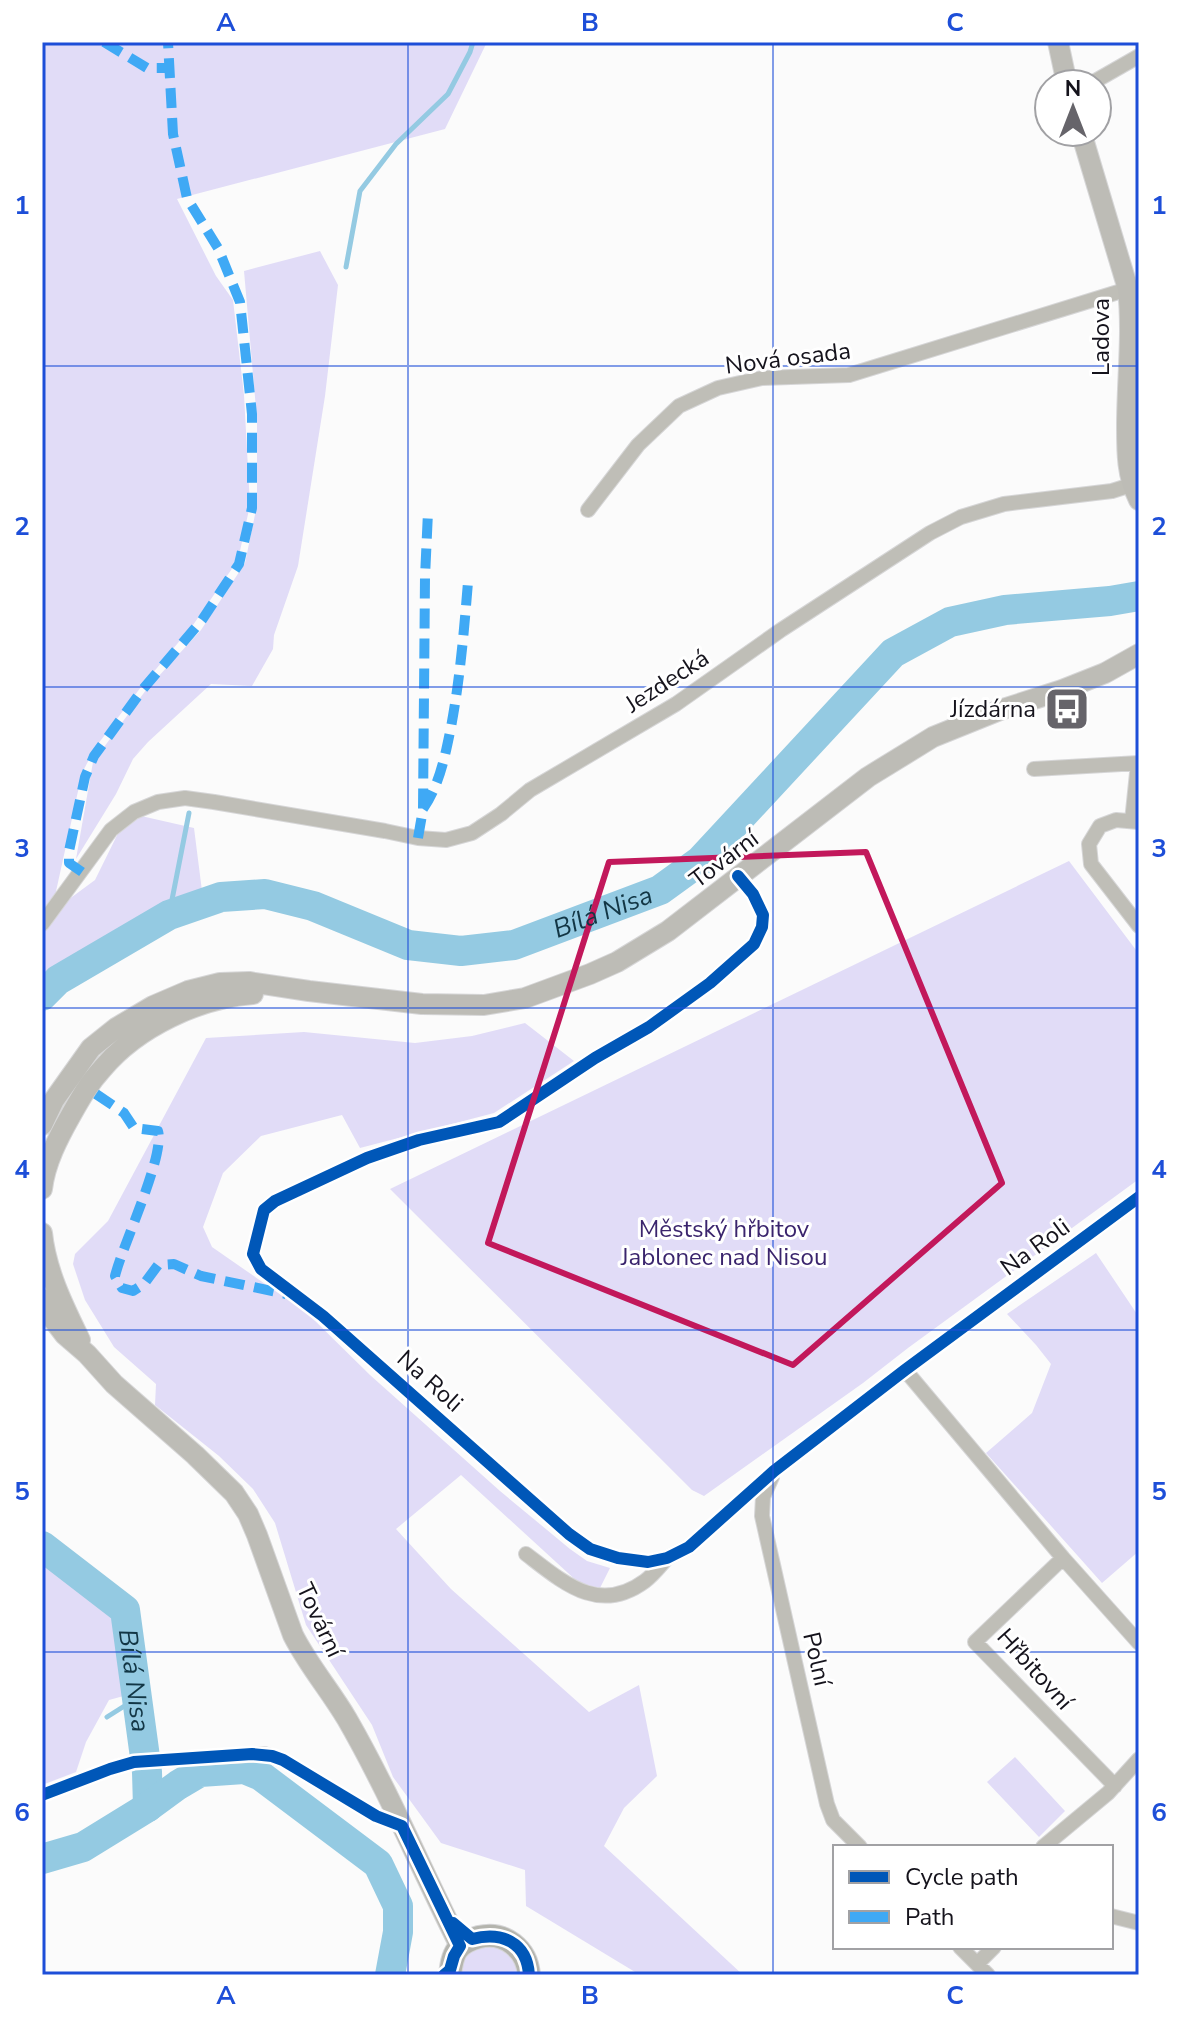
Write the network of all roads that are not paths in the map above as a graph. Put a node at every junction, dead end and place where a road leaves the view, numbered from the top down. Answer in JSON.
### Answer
{"nodes":[{"id":1,"x":1058,"y":42,"type":"edge"},
{"id":2,"x":1139,"y":56,"type":"edge"},
{"id":3,"x":1064,"y":68,"type":"edge"},
{"id":4,"x":1113,"y":71,"type":"edge"},
{"id":5,"x":1086,"y":148,"type":"edge"},
{"id":6,"x":1128,"y":289,"type":"junction"},
{"id":7,"x":1135,"y":492,"type":"edge"},
{"id":8,"x":588,"y":510,"type":"dead end"},
{"id":9,"x":1139,"y":654,"type":"edge"},
{"id":10,"x":1138,"y":763,"type":"edge"},
{"id":11,"x":1034,"y":769,"type":"dead end"},
{"id":12,"x":1136,"y":821,"type":"edge"},
{"id":13,"x":738,"y":876,"type":"junction"},
{"id":14,"x":42,"y":924,"type":"edge"},
{"id":15,"x":1139,"y":926,"type":"edge"},
{"id":16,"x":309,"y":991,"type":"junction"},
{"id":17,"x":48,"y":1105,"type":"edge"},
{"id":18,"x":42,"y":1125,"type":"edge"},
{"id":19,"x":48,"y":1151,"type":"edge"},
{"id":20,"x":42,"y":1186,"type":"edge"},
{"id":21,"x":1139,"y":1197,"type":"edge"},
{"id":22,"x":42,"y":1233,"type":"edge"},
{"id":23,"x":42,"y":1299,"type":"edge"},
{"id":24,"x":87,"y":1354,"type":"junction"},
{"id":25,"x":905,"y":1370,"type":"junction"},
{"id":26,"x":774,"y":1471,"type":"junction"},
{"id":27,"x":526,"y":1554,"type":"dead end"},
{"id":28,"x":667,"y":1558,"type":"junction"},
{"id":29,"x":1063,"y":1558,"type":"junction"},
{"id":30,"x":1139,"y":1643,"type":"edge"},
{"id":31,"x":1139,"y":1759,"type":"edge"},
{"id":32,"x":1115,"y":1786,"type":"junction"},
{"id":33,"x":42,"y":1795,"type":"edge"},
{"id":34,"x":402,"y":1826,"type":"junction"},
{"id":35,"x":858,"y":1845,"type":"edge"},
{"id":36,"x":1045,"y":1845,"type":"edge"},
{"id":37,"x":1113,"y":1916,"type":"edge"},
{"id":38,"x":1139,"y":1923,"type":"edge"},
{"id":39,"x":466,"y":1943,"type":"junction"},
{"id":40,"x":962,"y":1949,"type":"edge"},
{"id":41,"x":993,"y":1949,"type":"edge"},
{"id":42,"x":982,"y":1970,"type":"edge"},
{"id":43,"x":448,"y":1973,"type":"edge"},
{"id":44,"x":529,"y":1975,"type":"edge"}],
"edges":[{"from":1,"to":3,"type":"street"},
{"from":2,"to":4,"type":"street"},
{"from":5,"to":6,"type":"street","name":"Ladova"},
{"from":6,"to":7,"type":"street","name":"Ladova"},
{"from":6,"to":8,"type":"street","name":"Nová osada"},
{"from":7,"to":14,"type":"street","name":"Jezdecká"},
{"from":9,"to":13,"type":"street","name":"Tovární"},
{"from":10,"to":11,"type":"street"},
{"from":10,"to":12,"type":"street"},
{"from":12,"to":15,"type":"street"},
{"from":13,"to":16,"type":"street","name":"Tovární"},
{"from":13,"to":28,"type":"street","name":"Na Roli"},
{"from":16,"to":17,"type":"street","name":"Tovární"},
{"from":16,"to":19,"type":"street","name":"Tovární"},
{"from":17,"to":18,"type":"street","name":"Tovární"},
{"from":19,"to":20,"type":"street","name":"Tovární"},
{"from":21,"to":25,"type":"street","name":"Na Roli"},
{"from":22,"to":24,"type":"street","name":"Tovární"},
{"from":23,"to":24,"type":"street","name":"Tovární"},
{"from":24,"to":34,"type":"street","name":"Tovární"},
{"from":25,"to":26,"type":"street","name":"Na Roli"},
{"from":25,"to":29,"type":"street"},
{"from":26,"to":28,"type":"street","name":"Na Roli"},
{"from":26,"to":35,"type":"street","name":"Polní"},
{"from":27,"to":28,"type":"street"},
{"from":29,"to":30,"type":"street"},
{"from":29,"to":32,"type":"street","name":"Hřbitovní"},
{"from":31,"to":32,"type":"street"},
{"from":32,"to":36,"type":"street"},
{"from":33,"to":34,"type":"street"},
{"from":34,"to":39,"type":"street","name":"Tovární"},
{"from":37,"to":38,"type":"street"},
{"from":39,"to":43,"type":"main road"},
{"from":39,"to":44,"type":"main road"},
{"from":40,"to":42,"type":"street"},
{"from":41,"to":42,"type":"street"}]}
